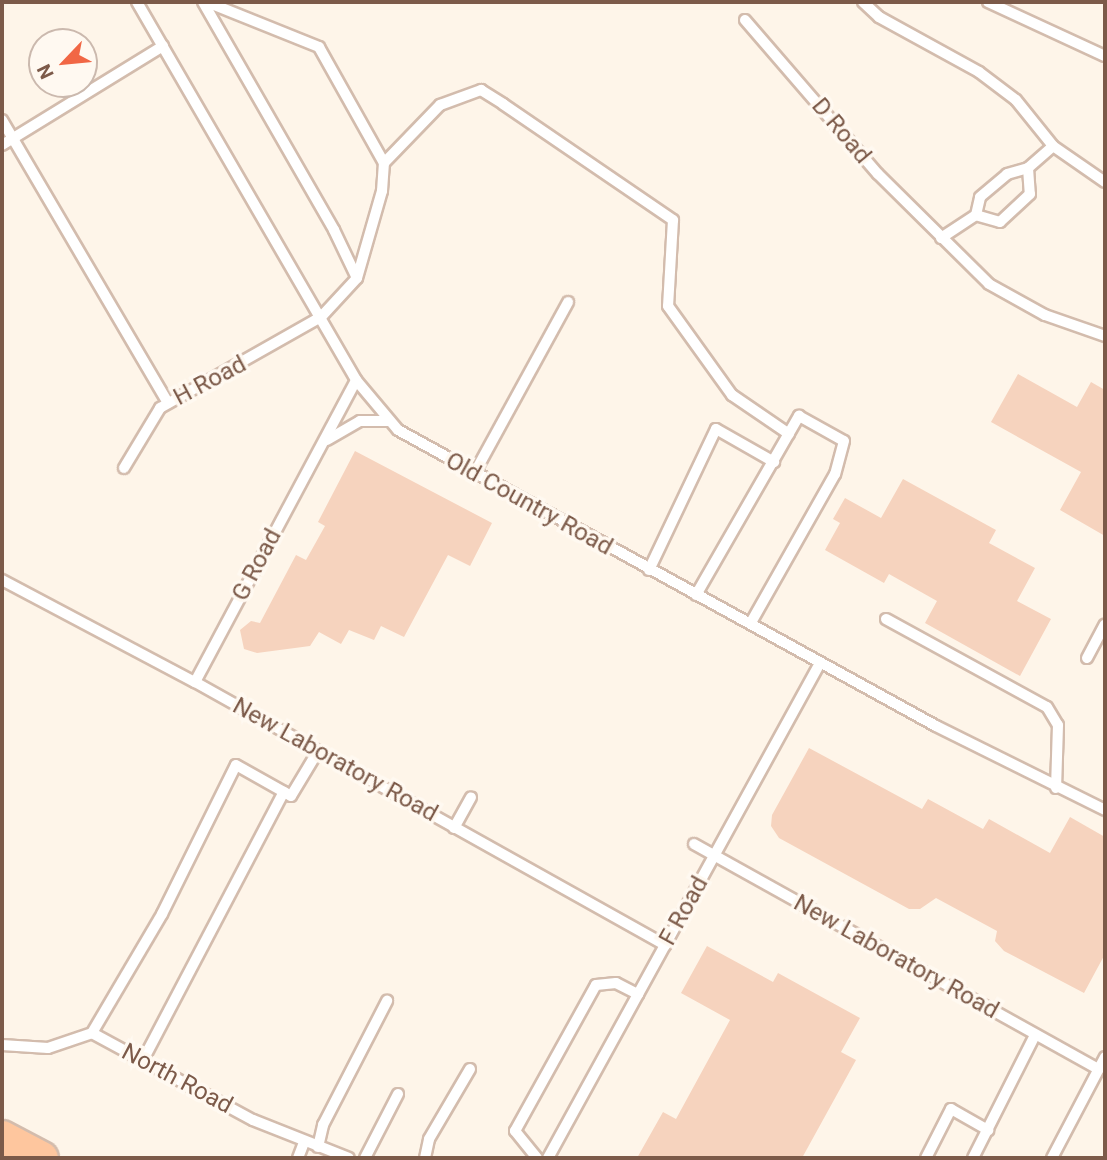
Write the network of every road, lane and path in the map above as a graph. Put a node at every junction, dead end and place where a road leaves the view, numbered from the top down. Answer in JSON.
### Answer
{"nodes":[{"id":1,"x":137,"y":2,"type":"edge"},
{"id":2,"x":205,"y":2,"type":"edge"},
{"id":3,"x":863,"y":2,"type":"edge"},
{"id":4,"x":988,"y":2,"type":"edge"},
{"id":5,"x":746,"y":20,"type":"dead end"},
{"id":6,"x":163,"y":46,"type":"junction"},
{"id":7,"x":1105,"y":56,"type":"edge"},
{"id":8,"x":2,"y":120,"type":"edge"},
{"id":9,"x":14,"y":137,"type":"junction"},
{"id":10,"x":2,"y":145,"type":"edge"},
{"id":11,"x":1053,"y":146,"type":"junction"},
{"id":12,"x":384,"y":163,"type":"junction"},
{"id":13,"x":1028,"y":168,"type":"junction"},
{"id":14,"x":1105,"y":182,"type":"edge"},
{"id":15,"x":976,"y":215,"type":"junction"},
{"id":16,"x":941,"y":238,"type":"junction"},
{"id":17,"x":357,"y":278,"type":"junction"},
{"id":18,"x":568,"y":302,"type":"dead end"},
{"id":19,"x":321,"y":317,"type":"junction"},
{"id":20,"x":1105,"y":335,"type":"edge"},
{"id":21,"x":356,"y":380,"type":"junction"},
{"id":22,"x":168,"y":403,"type":"junction"},
{"id":23,"x":388,"y":421,"type":"junction"},
{"id":24,"x":789,"y":434,"type":"junction"},
{"id":25,"x":320,"y":449,"type":"junction"},
{"id":26,"x":774,"y":462,"type":"junction"},
{"id":27,"x":124,"y":468,"type":"dead end"},
{"id":28,"x":474,"y":474,"type":"junction"},
{"id":29,"x":649,"y":570,"type":"junction"},
{"id":30,"x":2,"y":580,"type":"edge"},
{"id":31,"x":696,"y":595,"type":"junction"},
{"id":32,"x":886,"y":620,"type":"dead end"},
{"id":33,"x":750,"y":624,"type":"junction"},
{"id":34,"x":1105,"y":624,"type":"edge"},
{"id":35,"x":1087,"y":658,"type":"dead end"},
{"id":36,"x":820,"y":663,"type":"junction"},
{"id":37,"x":195,"y":682,"type":"junction"},
{"id":38,"x":318,"y":751,"type":"junction"},
{"id":39,"x":1056,"y":788,"type":"junction"},
{"id":40,"x":284,"y":792,"type":"junction"},
{"id":41,"x":471,"y":797,"type":"dead end"},
{"id":42,"x":1105,"y":810,"type":"edge"},
{"id":43,"x":454,"y":828,"type":"junction"},
{"id":44,"x":694,"y":845,"type":"dead end"},
{"id":45,"x":714,"y":855,"type":"junction"},
{"id":46,"x":665,"y":945,"type":"junction"},
{"id":47,"x":638,"y":995,"type":"junction"},
{"id":48,"x":387,"y":1001,"type":"dead end"},
{"id":49,"x":92,"y":1033,"type":"junction"},
{"id":50,"x":1035,"y":1035,"type":"junction"},
{"id":51,"x":2,"y":1045,"type":"edge"},
{"id":52,"x":1105,"y":1057,"type":"edge"},
{"id":53,"x":142,"y":1062,"type":"junction"},
{"id":54,"x":470,"y":1069,"type":"dead end"},
{"id":55,"x":1099,"y":1069,"type":"junction"},
{"id":56,"x":398,"y":1094,"type":"dead end"},
{"id":57,"x":988,"y":1130,"type":"junction"},
{"id":58,"x":2,"y":1137,"type":"edge"},
{"id":59,"x":304,"y":1142,"type":"junction"},
{"id":60,"x":318,"y":1147,"type":"junction"},
{"id":61,"x":41,"y":1158,"type":"edge"},
{"id":62,"x":298,"y":1158,"type":"edge"},
{"id":63,"x":349,"y":1158,"type":"edge"},
{"id":64,"x":365,"y":1158,"type":"edge"},
{"id":65,"x":425,"y":1158,"type":"edge"},
{"id":66,"x":537,"y":1158,"type":"edge"},
{"id":67,"x":548,"y":1158,"type":"edge"},
{"id":68,"x":926,"y":1158,"type":"edge"},
{"id":69,"x":973,"y":1158,"type":"edge"},
{"id":70,"x":1052,"y":1158,"type":"edge"}],
"edges":[{"from":1,"to":6,"type":"lane","name":"Old Country Road"},
{"from":2,"to":12,"type":"lane"},
{"from":2,"to":17,"type":"lane"},
{"from":3,"to":11,"type":"lane"},
{"from":4,"to":7,"type":"lane"},
{"from":5,"to":16,"type":"lane","name":"D Road"},
{"from":6,"to":9,"type":"lane"},
{"from":6,"to":19,"type":"lane","name":"Old Country Road"},
{"from":8,"to":9,"type":"lane"},
{"from":9,"to":10,"type":"lane"},
{"from":9,"to":22,"type":"lane"},
{"from":11,"to":13,"type":"lane"},
{"from":11,"to":14,"type":"lane"},
{"from":12,"to":17,"type":"lane"},
{"from":12,"to":24,"type":"lane"},
{"from":13,"to":15,"type":"lane"},
{"from":13,"to":15,"type":"lane"},
{"from":15,"to":16,"type":"lane"},
{"from":16,"to":20,"type":"lane","name":"D Road"},
{"from":17,"to":19,"type":"lane","name":"H Road"},
{"from":18,"to":28,"type":"lane"},
{"from":19,"to":21,"type":"lane","name":"Old Country Road"},
{"from":19,"to":22,"type":"lane","name":"H Road"},
{"from":21,"to":23,"type":"lane","name":"Old Country Road"},
{"from":21,"to":25,"type":"lane","name":"G Road"},
{"from":22,"to":27,"type":"lane","name":"H Road"},
{"from":23,"to":25,"type":"lane"},
{"from":23,"to":28,"type":"lane","name":"Old Country Road"},
{"from":24,"to":26,"type":"lane"},
{"from":24,"to":33,"type":"lane"},
{"from":25,"to":37,"type":"lane","name":"G Road"},
{"from":26,"to":29,"type":"lane"},
{"from":26,"to":31,"type":"lane"},
{"from":28,"to":29,"type":"lane","name":"Old Country Road"},
{"from":29,"to":31,"type":"lane","name":"Old Country Road"},
{"from":30,"to":37,"type":"lane","name":"New Laboratory Road"},
{"from":31,"to":33,"type":"lane","name":"Old Country Road"},
{"from":32,"to":39,"type":"lane"},
{"from":33,"to":36,"type":"lane","name":"Old Country Road"},
{"from":34,"to":35,"type":"lane"},
{"from":36,"to":39,"type":"lane","name":"Old Country Road"},
{"from":36,"to":45,"type":"lane","name":"F Road"},
{"from":37,"to":38,"type":"lane","name":"New Laboratory Road"},
{"from":38,"to":40,"type":"lane"},
{"from":38,"to":43,"type":"lane","name":"New Laboratory Road"},
{"from":39,"to":42,"type":"lane","name":"Old Country Road"},
{"from":40,"to":49,"type":"lane"},
{"from":40,"to":53,"type":"lane"},
{"from":41,"to":43,"type":"lane"},
{"from":43,"to":46,"type":"lane","name":"New Laboratory Road"},
{"from":44,"to":45,"type":"lane","name":"New Laboratory Road"},
{"from":45,"to":46,"type":"lane","name":"F Road"},
{"from":45,"to":50,"type":"lane","name":"New Laboratory Road"},
{"from":46,"to":47,"type":"lane","name":"F Road"},
{"from":47,"to":66,"type":"lane"},
{"from":47,"to":67,"type":"lane","name":"F Road"},
{"from":48,"to":60,"type":"lane"},
{"from":49,"to":51,"type":"lane","name":"North Road"},
{"from":49,"to":53,"type":"lane","name":"North Road"},
{"from":50,"to":55,"type":"lane","name":"New Laboratory Road"},
{"from":50,"to":57,"type":"lane"},
{"from":52,"to":55,"type":"lane"},
{"from":53,"to":59,"type":"lane","name":"North Road"},
{"from":54,"to":65,"type":"lane"},
{"from":55,"to":70,"type":"lane"},
{"from":56,"to":64,"type":"lane"},
{"from":57,"to":68,"type":"lane"},
{"from":57,"to":69,"type":"lane"},
{"from":58,"to":61,"type":"highway"},
{"from":59,"to":60,"type":"lane","name":"North Road"},
{"from":59,"to":62,"type":"lane"},
{"from":60,"to":63,"type":"lane","name":"North Road"}]}
